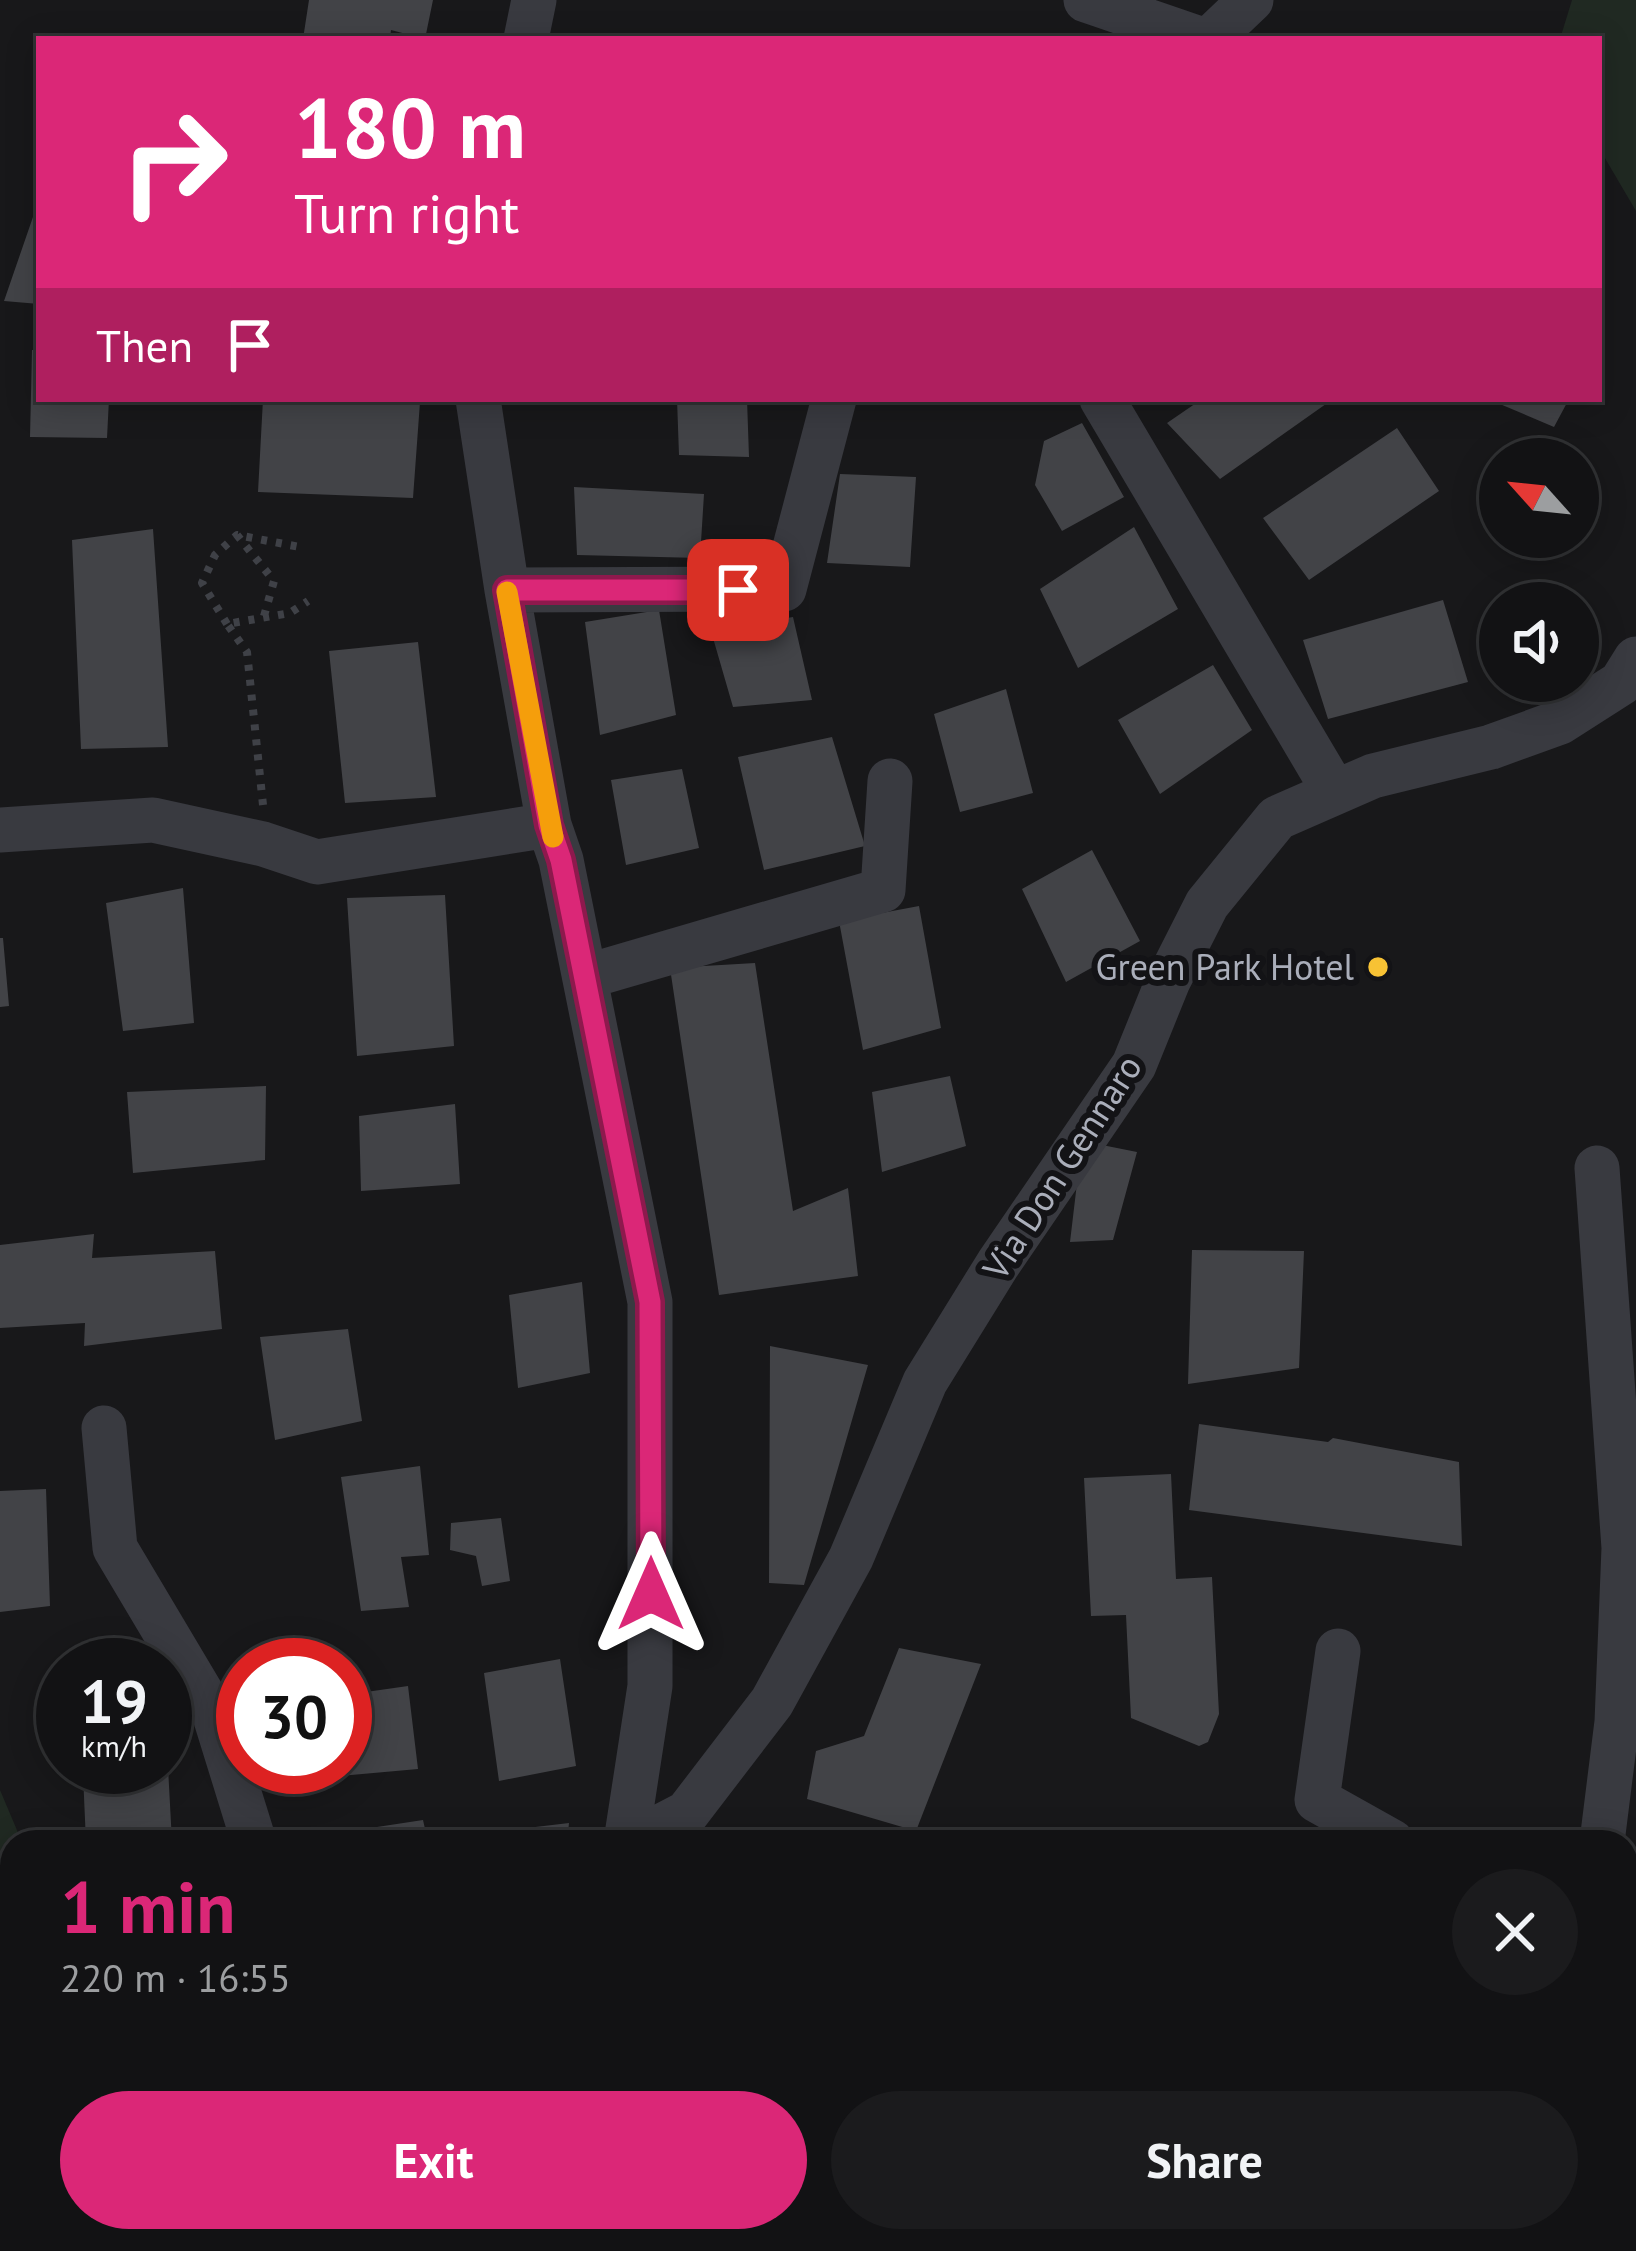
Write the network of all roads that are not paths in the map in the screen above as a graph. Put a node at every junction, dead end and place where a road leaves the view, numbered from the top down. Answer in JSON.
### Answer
{"nodes":[{"id":1,"x":534,"y":0,"type":"edge"},
{"id":2,"x":1086,"y":0,"type":"edge"},
{"id":3,"x":1251,"y":0,"type":"edge"},
{"id":4,"x":527,"y":36,"type":"edge"},
{"id":5,"x":1191,"y":36,"type":"edge"},
{"id":6,"x":1213,"y":36,"type":"edge"},
{"id":7,"x":478,"y":402,"type":"edge"},
{"id":8,"x":834,"y":402,"type":"edge"},
{"id":9,"x":1104,"y":402,"type":"edge"},
{"id":10,"x":507,"y":590,"type":"junction"},
{"id":11,"x":1636,"y":659,"type":"edge"},
{"id":12,"x":890,"y":781,"type":"dead end"},
{"id":13,"x":1334,"y":791,"type":"junction"},
{"id":14,"x":549,"y":825,"type":"junction"},
{"id":15,"x":0,"y":830,"type":"edge"},
{"id":16,"x":585,"y":977,"type":"junction"},
{"id":17,"x":1597,"y":1168,"type":"dead end"},
{"id":18,"x":104,"y":1428,"type":"dead end"},
{"id":19,"x":1338,"y":1651,"type":"dead end"},
{"id":20,"x":250,"y":1830,"type":"edge"},
{"id":21,"x":628,"y":1830,"type":"edge"},
{"id":22,"x":649,"y":1830,"type":"edge"},
{"id":23,"x":1371,"y":1830,"type":"edge"},
{"id":24,"x":1603,"y":1830,"type":"edge"}],
"edges":[{"from":1,"to":4,"type":"street"},
{"from":2,"to":5,"type":"street"},
{"from":3,"to":6,"type":"street"},
{"from":7,"to":10,"type":"street"},
{"from":8,"to":10,"type":"street"},
{"from":9,"to":13,"type":"street"},
{"from":10,"to":14,"type":"street"},
{"from":11,"to":13,"type":"street","name":"Via Don Gennaro"},
{"from":12,"to":16,"type":"street"},
{"from":13,"to":22,"type":"street","name":"Via Don Gennaro"},
{"from":14,"to":15,"type":"street"},
{"from":14,"to":16,"type":"street"},
{"from":16,"to":21,"type":"street"},
{"from":17,"to":24,"type":"street"},
{"from":18,"to":20,"type":"street"},
{"from":19,"to":23,"type":"street"}]}
